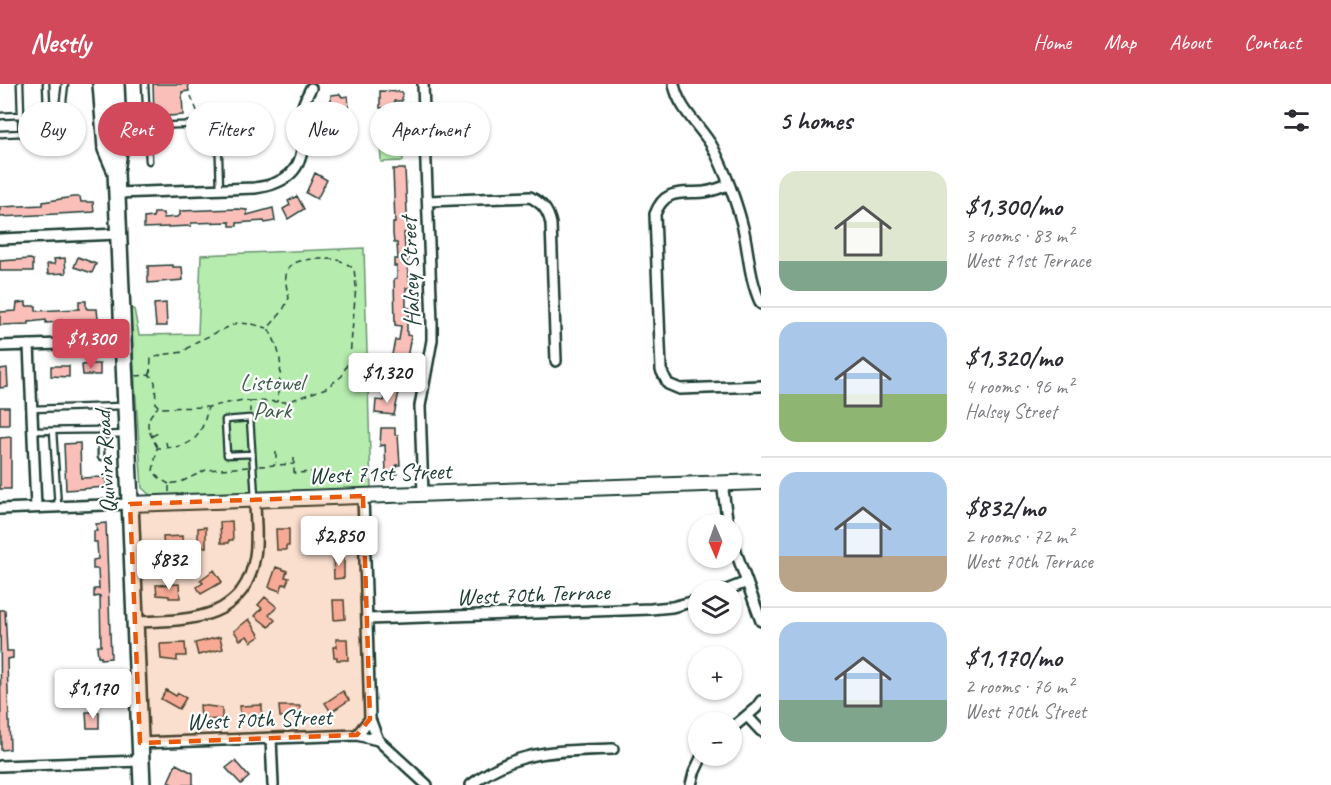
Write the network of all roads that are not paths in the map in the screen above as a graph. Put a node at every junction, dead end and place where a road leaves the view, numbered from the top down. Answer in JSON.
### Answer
{"nodes":[{"id":1,"x":20,"y":84,"type":"edge"},
{"id":2,"x":46,"y":84,"type":"edge"},
{"id":3,"x":65,"y":84,"type":"edge"},
{"id":4,"x":101,"y":84,"type":"edge"},
{"id":5,"x":116,"y":84,"type":"edge"},
{"id":6,"x":145,"y":84,"type":"edge"},
{"id":7,"x":423,"y":84,"type":"edge"},
{"id":8,"x":674,"y":84,"type":"edge"},
{"id":9,"x":311,"y":85,"type":"edge"},
{"id":10,"x":21,"y":102,"type":"edge"},
{"id":11,"x":47,"y":102,"type":"edge"},
{"id":12,"x":63,"y":102,"type":"edge"},
{"id":13,"x":146,"y":102,"type":"edge"},
{"id":14,"x":18,"y":115,"type":"edge"},
{"id":15,"x":0,"y":116,"type":"edge"},
{"id":16,"x":174,"y":125,"type":"edge"},
{"id":17,"x":0,"y":134,"type":"edge"},
{"id":18,"x":18,"y":134,"type":"edge"},
{"id":19,"x":149,"y":156,"type":"edge"},
{"id":20,"x":149,"y":161,"type":"dead end"},
{"id":21,"x":116,"y":172,"type":"junction"},
{"id":22,"x":728,"y":185,"type":"junction"},
{"id":23,"x":220,"y":190,"type":"junction"},
{"id":24,"x":117,"y":193,"type":"junction"},
{"id":25,"x":428,"y":201,"type":"junction"},
{"id":26,"x":119,"y":234,"type":"junction"},
{"id":27,"x":0,"y":239,"type":"edge"},
{"id":28,"x":761,"y":304,"type":"edge"},
{"id":29,"x":122,"y":342,"type":"junction"},
{"id":30,"x":29,"y":345,"type":"junction"},
{"id":31,"x":0,"y":346,"type":"edge"},
{"id":32,"x":556,"y":361,"type":"dead end"},
{"id":33,"x":761,"y":386,"type":"edge"},
{"id":34,"x":125,"y":406,"type":"junction"},
{"id":35,"x":32,"y":409,"type":"junction"},
{"id":36,"x":33,"y":431,"type":"junction"},
{"id":37,"x":53,"y":431,"type":"junction"},
{"id":38,"x":127,"y":433,"type":"junction"},
{"id":39,"x":100,"y":435,"type":"junction"},
{"id":40,"x":252,"y":454,"type":"junction"},
{"id":41,"x":101,"y":457,"type":"dead end"},
{"id":42,"x":761,"y":482,"type":"edge"},
{"id":43,"x":722,"y":483,"type":"junction"},
{"id":44,"x":423,"y":494,"type":"junction"},
{"id":45,"x":363,"y":495,"type":"junction"},
{"id":46,"x":255,"y":500,"type":"junction"},
{"id":47,"x":130,"y":504,"type":"junction"},
{"id":48,"x":36,"y":507,"type":"junction"},
{"id":49,"x":58,"y":507,"type":"junction"},
{"id":50,"x":0,"y":509,"type":"edge"},
{"id":51,"x":726,"y":514,"type":"edge"},
{"id":52,"x":742,"y":568,"type":"edge"},
{"id":53,"x":747,"y":582,"type":"junction"},
{"id":54,"x":742,"y":584,"type":"edge"},
{"id":55,"x":688,"y":603,"type":"edge"},
{"id":56,"x":368,"y":619,"type":"junction"},
{"id":57,"x":761,"y":621,"type":"edge"},
{"id":58,"x":135,"y":622,"type":"junction"},
{"id":59,"x":761,"y":700,"type":"edge"},
{"id":60,"x":747,"y":716,"type":"junction"},
{"id":61,"x":370,"y":719,"type":"junction"},
{"id":62,"x":742,"y":720,"type":"edge"},
{"id":63,"x":761,"y":731,"type":"edge"},
{"id":64,"x":357,"y":735,"type":"junction"},
{"id":65,"x":271,"y":738,"type":"junction"},
{"id":66,"x":378,"y":740,"type":"junction"},
{"id":67,"x":140,"y":743,"type":"junction"},
{"id":68,"x":613,"y":749,"type":"dead end"},
{"id":69,"x":141,"y":761,"type":"junction"},
{"id":70,"x":0,"y":766,"type":"edge"},
{"id":71,"x":697,"y":766,"type":"edge"},
{"id":72,"x":142,"y":785,"type":"edge"},
{"id":73,"x":273,"y":785,"type":"edge"},
{"id":74,"x":427,"y":785,"type":"edge"},
{"id":75,"x":471,"y":785,"type":"edge"},
{"id":76,"x":692,"y":785,"type":"edge"}],
"edges":[{"from":1,"to":10,"type":"lane"},
{"from":2,"to":11,"type":"lane"},
{"from":3,"to":12,"type":"lane"},
{"from":4,"to":21,"type":"main road","name":"Quivira Road"},
{"from":5,"to":21,"type":"main road","name":"Quivira Road"},
{"from":6,"to":13,"type":"lane"},
{"from":7,"to":25,"type":"street","name":"Halsey Street"},
{"from":8,"to":22,"type":"street"},
{"from":9,"to":23,"type":"street"},
{"from":14,"to":15,"type":"lane"},
{"from":16,"to":23,"type":"lane"},
{"from":17,"to":18,"type":"lane"},
{"from":19,"to":20,"type":"lane"},
{"from":21,"to":24,"type":"main road","name":"Quivira Road"},
{"from":22,"to":28,"type":"street"},
{"from":22,"to":33,"type":"street"},
{"from":23,"to":24,"type":"street"},
{"from":24,"to":26,"type":"main road","name":"Quivira Road"},
{"from":25,"to":32,"type":"street"},
{"from":25,"to":44,"type":"street","name":"Halsey Street"},
{"from":26,"to":27,"type":"street"},
{"from":26,"to":29,"type":"main road","name":"Quivira Road"},
{"from":29,"to":30,"type":"street"},
{"from":29,"to":34,"type":"main road","name":"Quivira Road"},
{"from":30,"to":31,"type":"street"},
{"from":30,"to":35,"type":"street"},
{"from":34,"to":35,"type":"lane"},
{"from":34,"to":38,"type":"main road","name":"Quivira Road"},
{"from":35,"to":36,"type":"street"},
{"from":36,"to":37,"type":"lane"},
{"from":36,"to":48,"type":"street"},
{"from":37,"to":39,"type":"lane"},
{"from":37,"to":49,"type":"lane"},
{"from":38,"to":39,"type":"lane"},
{"from":38,"to":47,"type":"main road","name":"Quivira Road"},
{"from":39,"to":41,"type":"lane"},
{"from":40,"to":40,"type":"lane"},
{"from":40,"to":46,"type":"lane"},
{"from":42,"to":43,"type":"street","name":"West 71st Street"},
{"from":43,"to":44,"type":"street","name":"West 71st Street"},
{"from":43,"to":51,"type":"street"},
{"from":44,"to":45,"type":"street","name":"West 71st Street"},
{"from":45,"to":46,"type":"street","name":"West 71st Street"},
{"from":45,"to":56,"type":"street"},
{"from":46,"to":47,"type":"street","name":"West 71st Street"},
{"from":46,"to":58,"type":"street"},
{"from":47,"to":49,"type":"street","name":"West 71st Street"},
{"from":47,"to":58,"type":"main road","name":"Quivira Road"},
{"from":48,"to":49,"type":"street","name":"West 71st Street"},
{"from":48,"to":50,"type":"street","name":"West 71st Street"},
{"from":52,"to":53,"type":"street"},
{"from":53,"to":54,"type":"street"},
{"from":53,"to":57,"type":"street"},
{"from":55,"to":56,"type":"street","name":"West 70th Terrace"},
{"from":56,"to":61,"type":"street"},
{"from":58,"to":67,"type":"main road","name":"Quivira Road"},
{"from":59,"to":60,"type":"street"},
{"from":60,"to":62,"type":"street"},
{"from":60,"to":63,"type":"street"},
{"from":61,"to":64,"type":"street"},
{"from":61,"to":66,"type":"street","name":"West 70th Street"},
{"from":64,"to":65,"type":"street","name":"West 70th Street"},
{"from":64,"to":66,"type":"street","name":"West 70th Street"},
{"from":65,"to":67,"type":"street","name":"West 70th Street"},
{"from":65,"to":73,"type":"street"},
{"from":66,"to":74,"type":"street","name":"West 70th Street"},
{"from":67,"to":69,"type":"main road","name":"Quivira Road"},
{"from":68,"to":75,"type":"street"},
{"from":69,"to":70,"type":"street"},
{"from":69,"to":72,"type":"main road","name":"Quivira Road"},
{"from":71,"to":76,"type":"street"}]}
